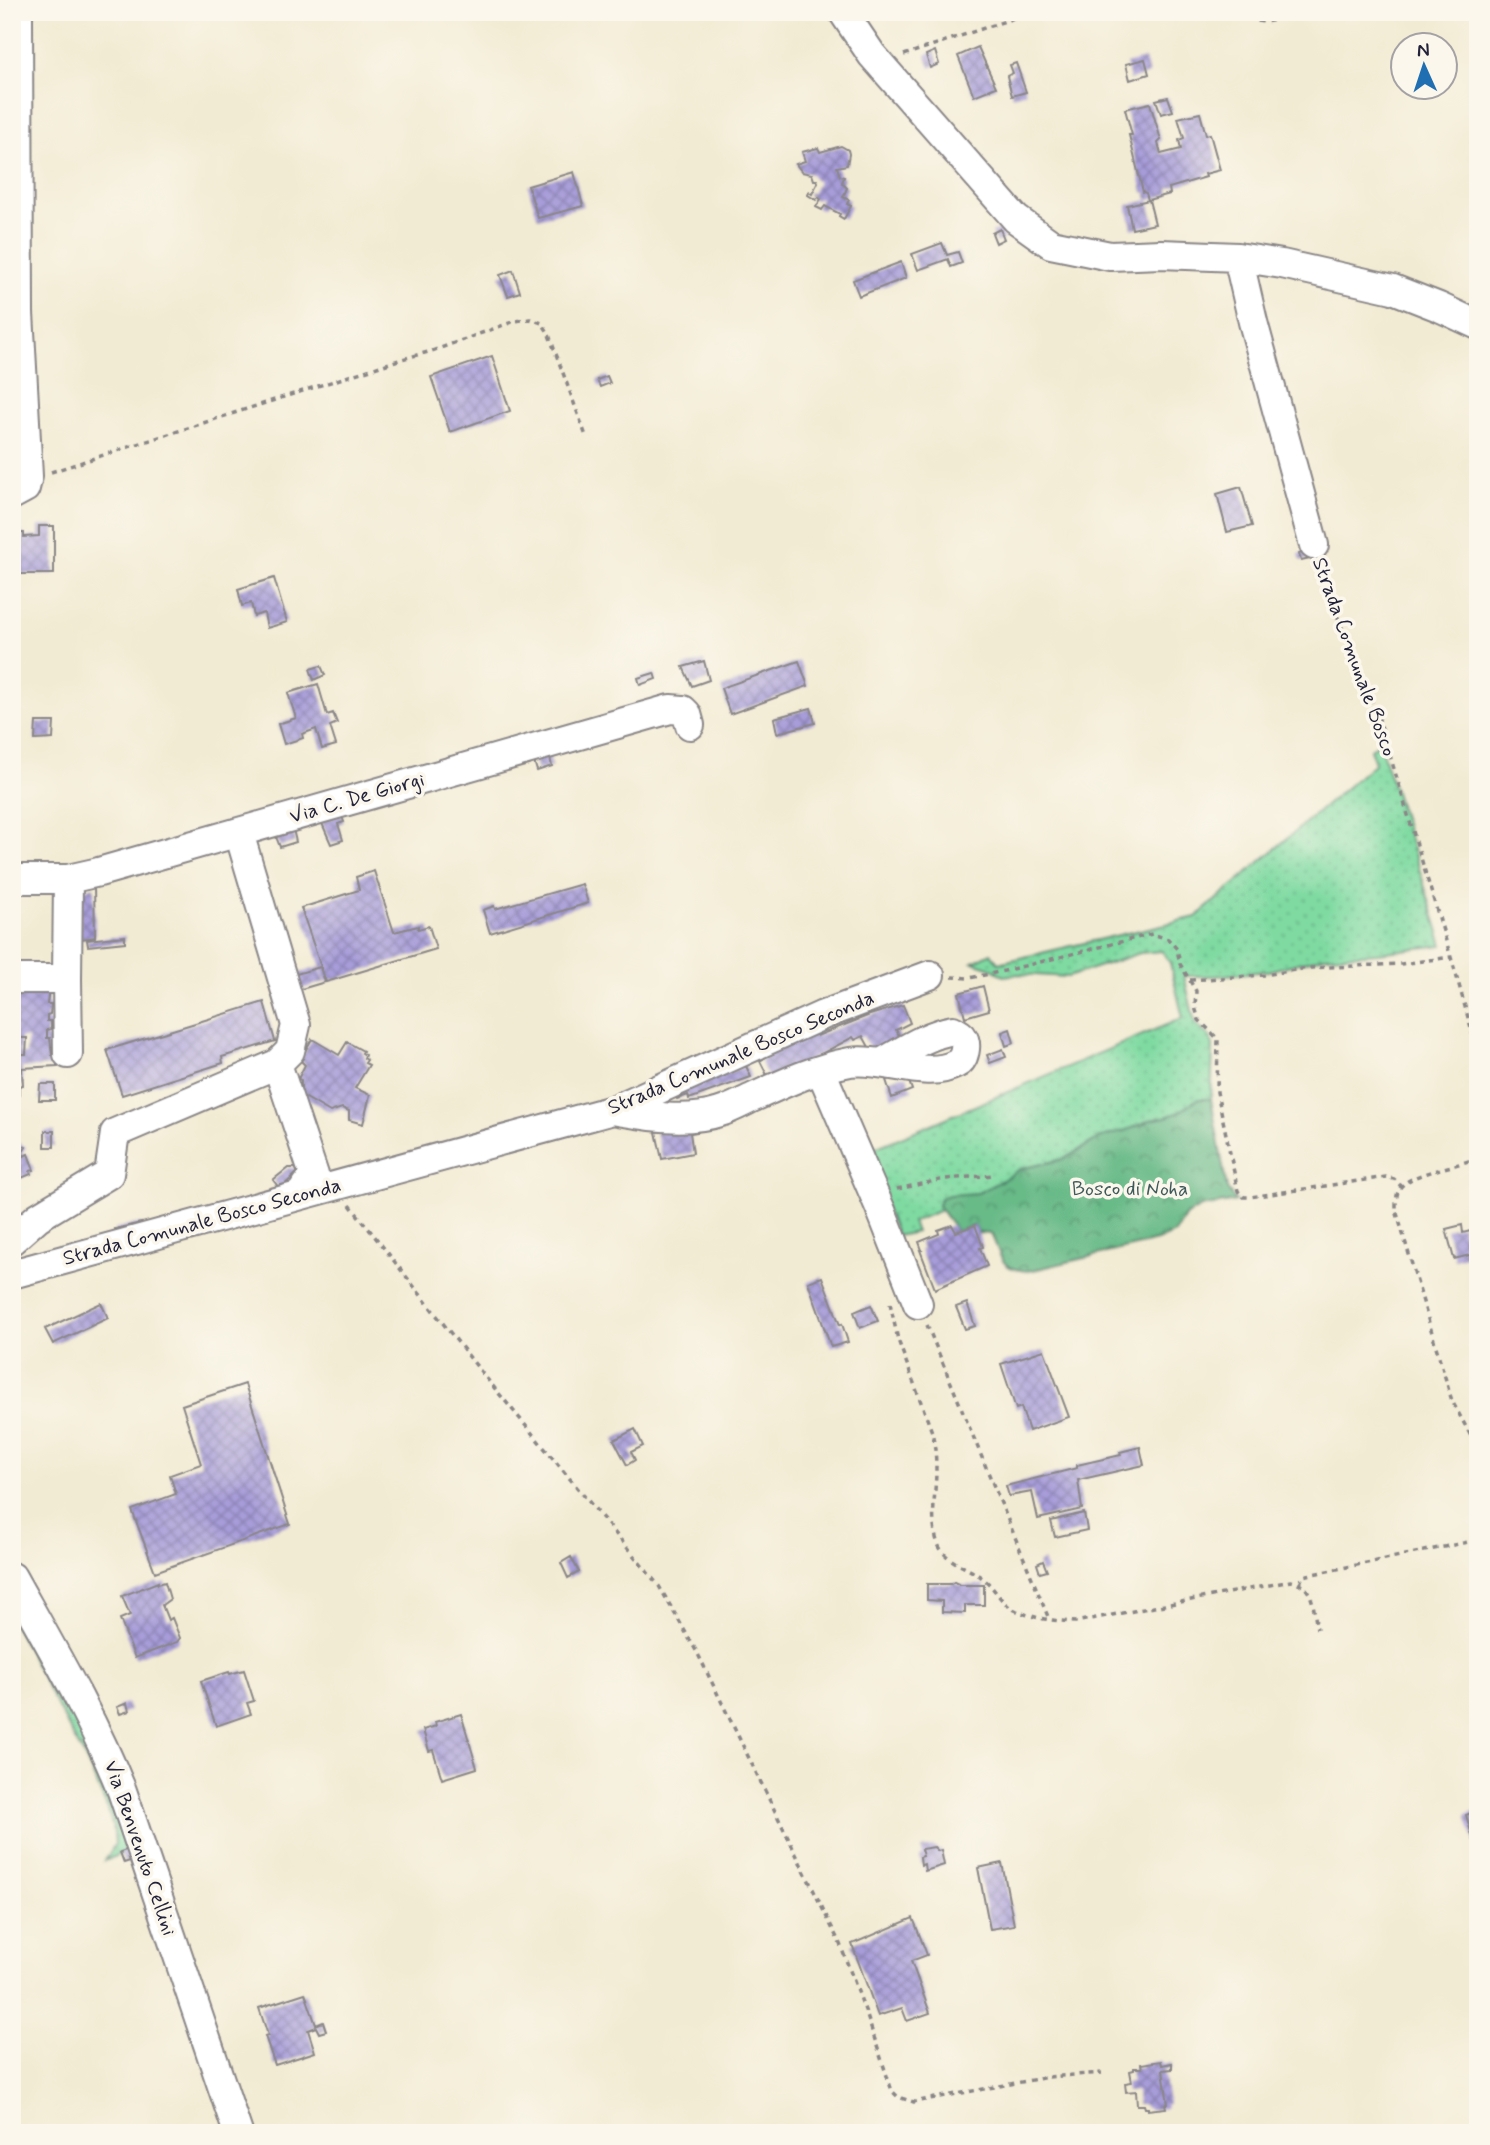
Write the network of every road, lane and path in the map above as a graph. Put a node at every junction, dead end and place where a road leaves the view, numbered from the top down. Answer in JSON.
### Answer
{"nodes":[{"id":1,"x":18,"y":12,"type":"edge"},
{"id":2,"x":843,"y":12,"type":"edge"},
{"id":3,"x":1032,"y":12,"type":"edge"},
{"id":4,"x":1240,"y":12,"type":"edge"},
{"id":5,"x":1297,"y":12,"type":"edge"},
{"id":6,"x":878,"y":63,"type":"junction"},
{"id":7,"x":15,"y":124,"type":"edge"},
{"id":8,"x":1238,"y":257,"type":"junction"},
{"id":9,"x":16,"y":313,"type":"edge"},
{"id":10,"x":1478,"y":325,"type":"edge"},
{"id":11,"x":586,"y":436,"type":"dead end"},
{"id":12,"x":20,"y":489,"type":"edge"},
{"id":13,"x":1314,"y":545,"type":"joint"},
{"id":14,"x":691,"y":725,"type":"dead end"},
{"id":15,"x":239,"y":833,"type":"junction"},
{"id":16,"x":12,"y":879,"type":"edge"},
{"id":17,"x":68,"y":879,"type":"junction"},
{"id":18,"x":1451,"y":957,"type":"junction"},
{"id":19,"x":930,"y":975,"type":"joint"},
{"id":20,"x":12,"y":979,"type":"edge"},
{"id":21,"x":67,"y":979,"type":"junction"},
{"id":22,"x":1190,"y":980,"type":"junction"},
{"id":23,"x":68,"y":1054,"type":"dead end"},
{"id":24,"x":1478,"y":1054,"type":"edge"},
{"id":25,"x":881,"y":1063,"type":"dead end"},
{"id":26,"x":277,"y":1064,"type":"junction"},
{"id":27,"x":821,"y":1071,"type":"junction"},
{"id":28,"x":613,"y":1110,"type":"junction"},
{"id":29,"x":1478,"y":1157,"type":"edge"},
{"id":30,"x":995,"y":1175,"type":"dead end"},
{"id":31,"x":336,"y":1186,"type":"junction"},
{"id":32,"x":1401,"y":1186,"type":"junction"},
{"id":33,"x":874,"y":1194,"type":"junction"},
{"id":34,"x":300,"y":1195,"type":"junction"},
{"id":35,"x":12,"y":1240,"type":"edge"},
{"id":36,"x":12,"y":1274,"type":"edge"},
{"id":37,"x":904,"y":1290,"type":"junction"},
{"id":38,"x":1478,"y":1449,"type":"edge"},
{"id":39,"x":1478,"y":1540,"type":"edge"},
{"id":40,"x":12,"y":1577,"type":"edge"},
{"id":41,"x":1300,"y":1583,"type":"junction"},
{"id":42,"x":1049,"y":1620,"type":"junction"},
{"id":43,"x":1317,"y":1629,"type":"dead end"},
{"id":44,"x":1102,"y":2074,"type":"dead end"},
{"id":45,"x":238,"y":2133,"type":"edge"}],
"edges":[{"from":1,"to":7,"type":"street"},
{"from":2,"to":6,"type":"street"},
{"from":3,"to":6,"type":"path"},
{"from":4,"to":5,"type":"path"},
{"from":6,"to":8,"type":"street"},
{"from":7,"to":9,"type":"street"},
{"from":8,"to":10,"type":"street"},
{"from":8,"to":13,"type":"street","name":"Strada Comunale Bosco"},
{"from":9,"to":12,"type":"street"},
{"from":11,"to":12,"type":"path"},
{"from":13,"to":18,"type":"path","name":"Strada Comunale Bosco"},
{"from":14,"to":15,"type":"street","name":"Via C. De Giorgi"},
{"from":15,"to":17,"type":"street","name":"Via C. De Giorgi"},
{"from":15,"to":26,"type":"street"},
{"from":16,"to":17,"type":"street","name":"Via C. De Giorgi"},
{"from":17,"to":21,"type":"street"},
{"from":18,"to":22,"type":"path"},
{"from":18,"to":24,"type":"path","name":"Strada Comunale Bosco"},
{"from":19,"to":22,"type":"path"},
{"from":19,"to":28,"type":"street","name":"Strada Comunale Bosco Seconda"},
{"from":20,"to":21,"type":"street"},
{"from":21,"to":23,"type":"street"},
{"from":22,"to":32,"type":"path"},
{"from":25,"to":27,"type":"street"},
{"from":26,"to":34,"type":"street"},
{"from":26,"to":35,"type":"street"},
{"from":27,"to":28,"type":"street"},
{"from":27,"to":33,"type":"street"},
{"from":28,"to":31,"type":"street","name":"Strada Comunale Bosco Seconda"},
{"from":29,"to":32,"type":"path"},
{"from":30,"to":33,"type":"path"},
{"from":31,"to":34,"type":"street","name":"Strada Comunale Bosco Seconda"},
{"from":31,"to":44,"type":"path"},
{"from":32,"to":38,"type":"path"},
{"from":33,"to":37,"type":"street"},
{"from":34,"to":36,"type":"street","name":"Strada Comunale Bosco Seconda"},
{"from":37,"to":42,"type":"path"},
{"from":37,"to":42,"type":"path"},
{"from":39,"to":41,"type":"path"},
{"from":40,"to":45,"type":"street","name":"Via Benvenuto Cellini"},
{"from":41,"to":42,"type":"path"},
{"from":41,"to":43,"type":"path"}]}
